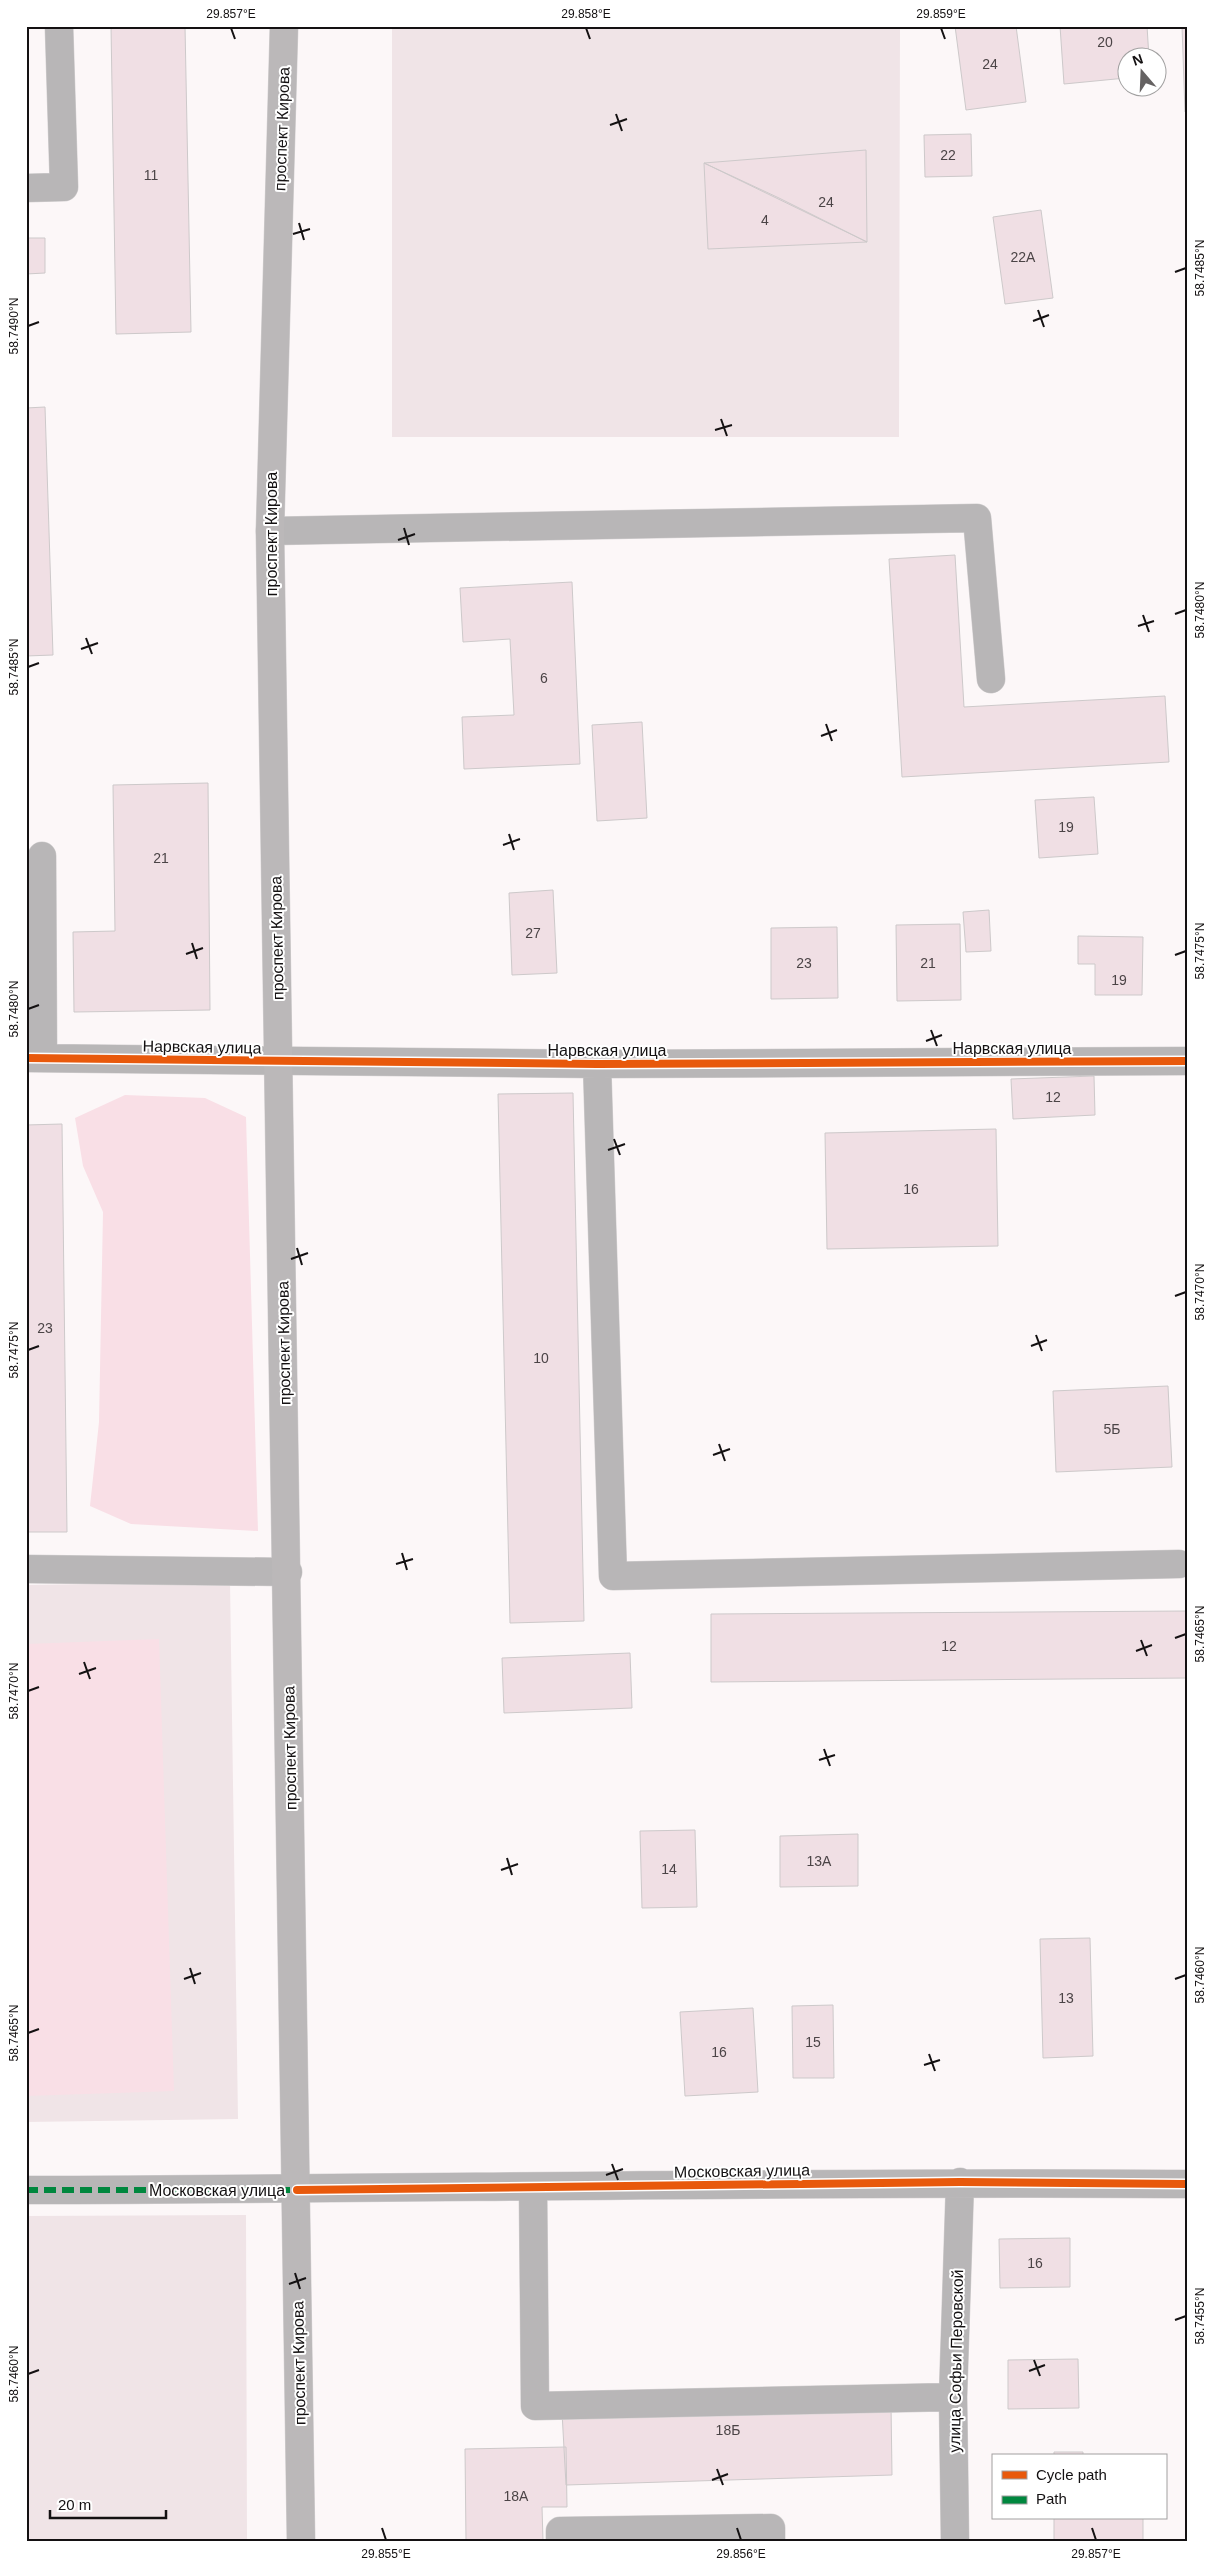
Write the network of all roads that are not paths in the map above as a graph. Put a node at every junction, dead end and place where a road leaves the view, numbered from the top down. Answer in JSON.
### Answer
{"nodes":[{"id":1,"x":59,"y":26,"type":"edge"},
{"id":2,"x":284,"y":26,"type":"edge"},
{"id":3,"x":26,"y":188,"type":"edge"},
{"id":4,"x":270,"y":530,"type":"junction"},
{"id":5,"x":991,"y":679,"type":"dead end"},
{"id":6,"x":42,"y":856,"type":"dead end"},
{"id":7,"x":35,"y":1058,"type":"edge"},
{"id":8,"x":1188,"y":1061,"type":"edge"},
{"id":9,"x":280,"y":1062,"type":"junction"},
{"id":10,"x":597,"y":1064,"type":"junction"},
{"id":11,"x":1179,"y":1564,"type":"dead end"},
{"id":12,"x":26,"y":1569,"type":"edge"},
{"id":13,"x":288,"y":1572,"type":"junction"},
{"id":14,"x":960,"y":2182,"type":"junction"},
{"id":15,"x":1188,"y":2184,"type":"edge"},
{"id":16,"x":533,"y":2187,"type":"junction"},
{"id":17,"x":26,"y":2190,"type":"edge"},
{"id":18,"x":297,"y":2190,"type":"junction"},
{"id":19,"x":953,"y":2397,"type":"junction"},
{"id":20,"x":301,"y":2541,"type":"edge"},
{"id":21,"x":560,"y":2541,"type":"edge"},
{"id":22,"x":771,"y":2541,"type":"edge"},
{"id":23,"x":954,"y":2541,"type":"edge"}],
"edges":[{"from":1,"to":3,"type":"street"},
{"from":2,"to":4,"type":"main road","name":"проспект Кирова"},
{"from":4,"to":5,"type":"street"},
{"from":4,"to":9,"type":"main road","name":"проспект Кирова"},
{"from":6,"to":7,"type":"street"},
{"from":7,"to":9,"type":"street","name":"Нарвская улица"},
{"from":8,"to":10,"type":"street","name":"Нарвская улица"},
{"from":9,"to":10,"type":"street","name":"Нарвская улица"},
{"from":9,"to":13,"type":"main road","name":"проспект Кирова"},
{"from":10,"to":11,"type":"street"},
{"from":12,"to":13,"type":"street"},
{"from":13,"to":18,"type":"main road","name":"проспект Кирова"},
{"from":14,"to":15,"type":"street","name":"Московская улица"},
{"from":14,"to":16,"type":"street","name":"Московская улица"},
{"from":14,"to":19,"type":"street","name":"улица Софьи Перовской"},
{"from":16,"to":18,"type":"street","name":"Московская улица"},
{"from":16,"to":19,"type":"street"},
{"from":17,"to":18,"type":"street","name":"Московская улица"},
{"from":18,"to":20,"type":"main road","name":"проспект Кирова"},
{"from":19,"to":23,"type":"street","name":"улица Софьи Перовской"},
{"from":21,"to":22,"type":"street"}]}
